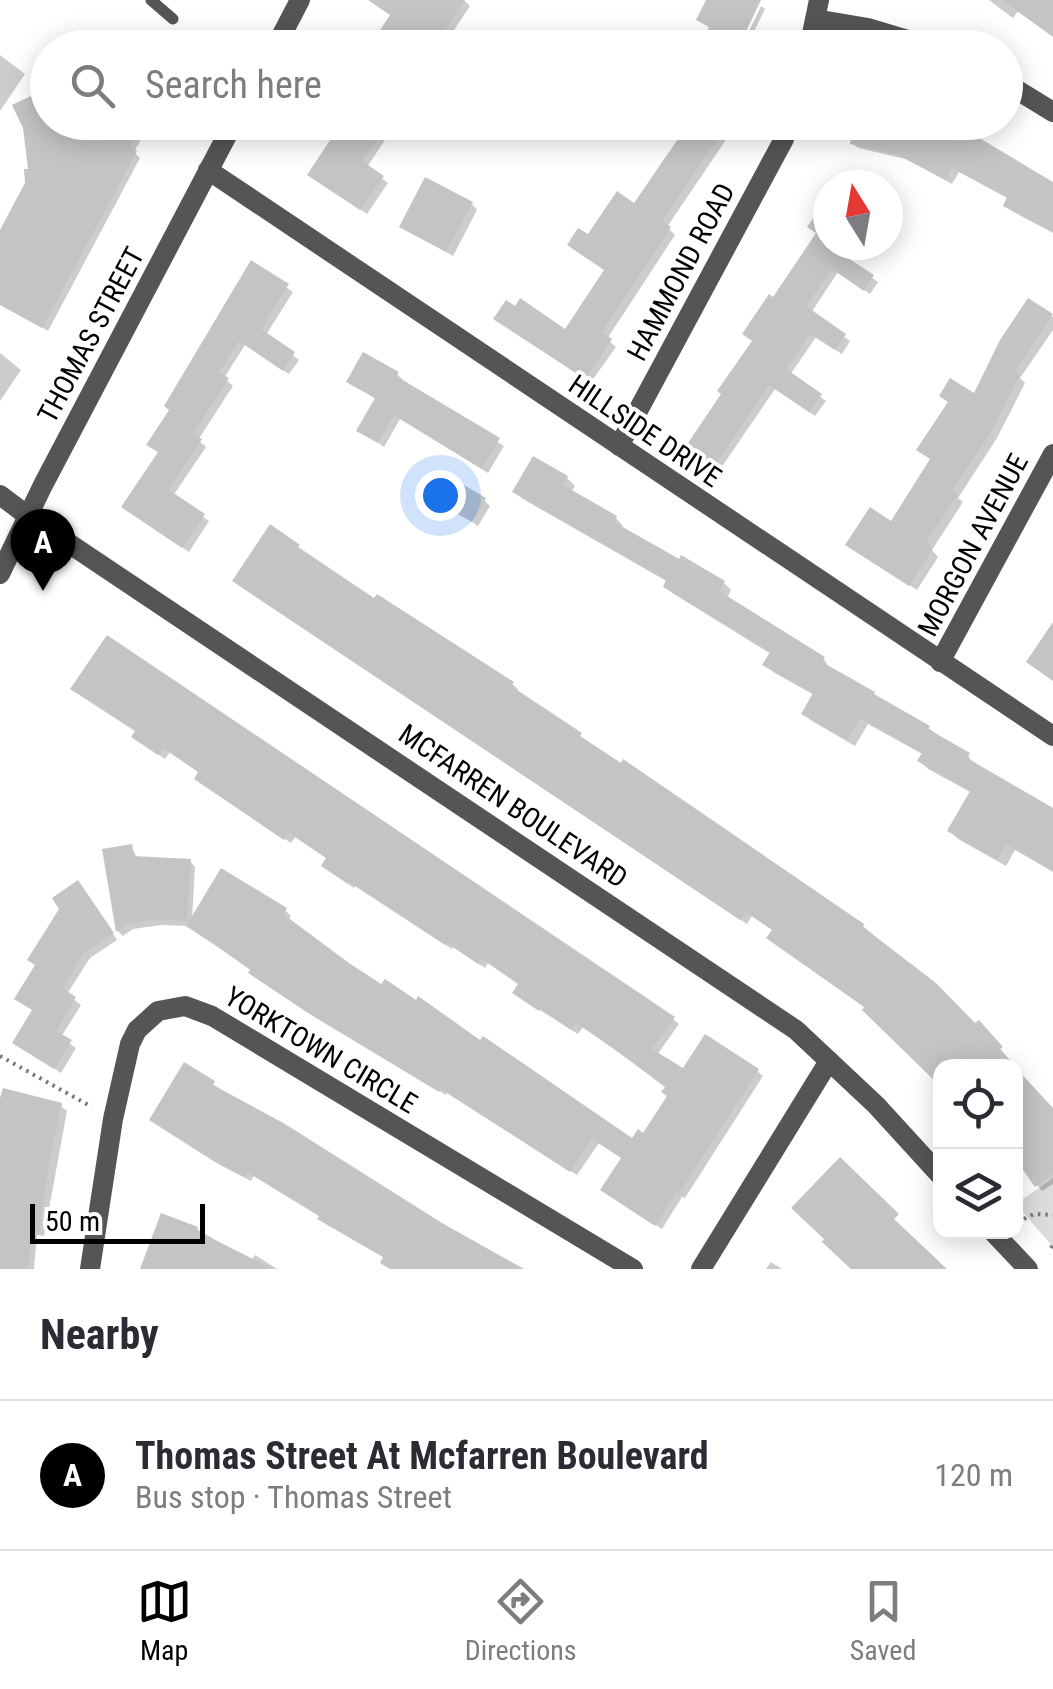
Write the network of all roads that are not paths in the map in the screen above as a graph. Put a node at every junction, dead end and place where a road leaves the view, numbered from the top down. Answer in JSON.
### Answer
{"nodes":[{"id":1,"x":151,"y":0,"type":"edge"},
{"id":2,"x":300,"y":0,"type":"edge"},
{"id":3,"x":817,"y":10,"type":"edge"},
{"id":4,"x":173,"y":18,"type":"dead end"},
{"id":5,"x":284,"y":30,"type":"edge"},
{"id":6,"x":875,"y":30,"type":"edge"},
{"id":7,"x":1023,"y":93,"type":"edge"},
{"id":8,"x":1053,"y":112,"type":"edge"},
{"id":9,"x":224,"y":140,"type":"edge"},
{"id":10,"x":783,"y":140,"type":"edge"},
{"id":11,"x":208,"y":170,"type":"junction"},
{"id":12,"x":619,"y":446,"type":"junction"},
{"id":13,"x":1053,"y":454,"type":"edge"},
{"id":14,"x":0,"y":495,"type":"edge"},
{"id":15,"x":28,"y":516,"type":"junction"},
{"id":16,"x":0,"y":574,"type":"edge"},
{"id":17,"x":940,"y":662,"type":"junction"},
{"id":18,"x":1053,"y":736,"type":"edge"},
{"id":19,"x":829,"y":1061,"type":"junction"},
{"id":20,"x":933,"y":1167,"type":"edge"},
{"id":21,"x":1000,"y":1239,"type":"edge"},
{"id":22,"x":90,"y":1269,"type":"edge"},
{"id":23,"x":633,"y":1269,"type":"edge"},
{"id":24,"x":701,"y":1269,"type":"edge"},
{"id":25,"x":1028,"y":1269,"type":"edge"}],
"edges":[{"from":1,"to":4,"type":"lane"},
{"from":2,"to":5,"type":"street"},
{"from":3,"to":6,"type":"street"},
{"from":7,"to":8,"type":"street"},
{"from":9,"to":11,"type":"street","name":"THOMAS STREET"},
{"from":10,"to":12,"type":"street","name":"HAMMOND ROAD"},
{"from":11,"to":12,"type":"street","name":"HILLSIDE DRIVE"},
{"from":11,"to":15,"type":"street","name":"THOMAS STREET"},
{"from":12,"to":17,"type":"street","name":"HILLSIDE DRIVE"},
{"from":13,"to":17,"type":"street","name":"MORGON AVENUE"},
{"from":14,"to":15,"type":"street","name":"MCFARREN BOULEVARD"},
{"from":15,"to":16,"type":"street","name":"THOMAS STREET"},
{"from":15,"to":19,"type":"street","name":"MCFARREN BOULEVARD"},
{"from":17,"to":18,"type":"street","name":"HILLSIDE DRIVE"},
{"from":19,"to":20,"type":"street","name":"MCFARREN BOULEVARD"},
{"from":19,"to":24,"type":"street"},
{"from":21,"to":25,"type":"street"},
{"from":22,"to":23,"type":"street","name":"YORKTOWN CIRCLE"}]}
